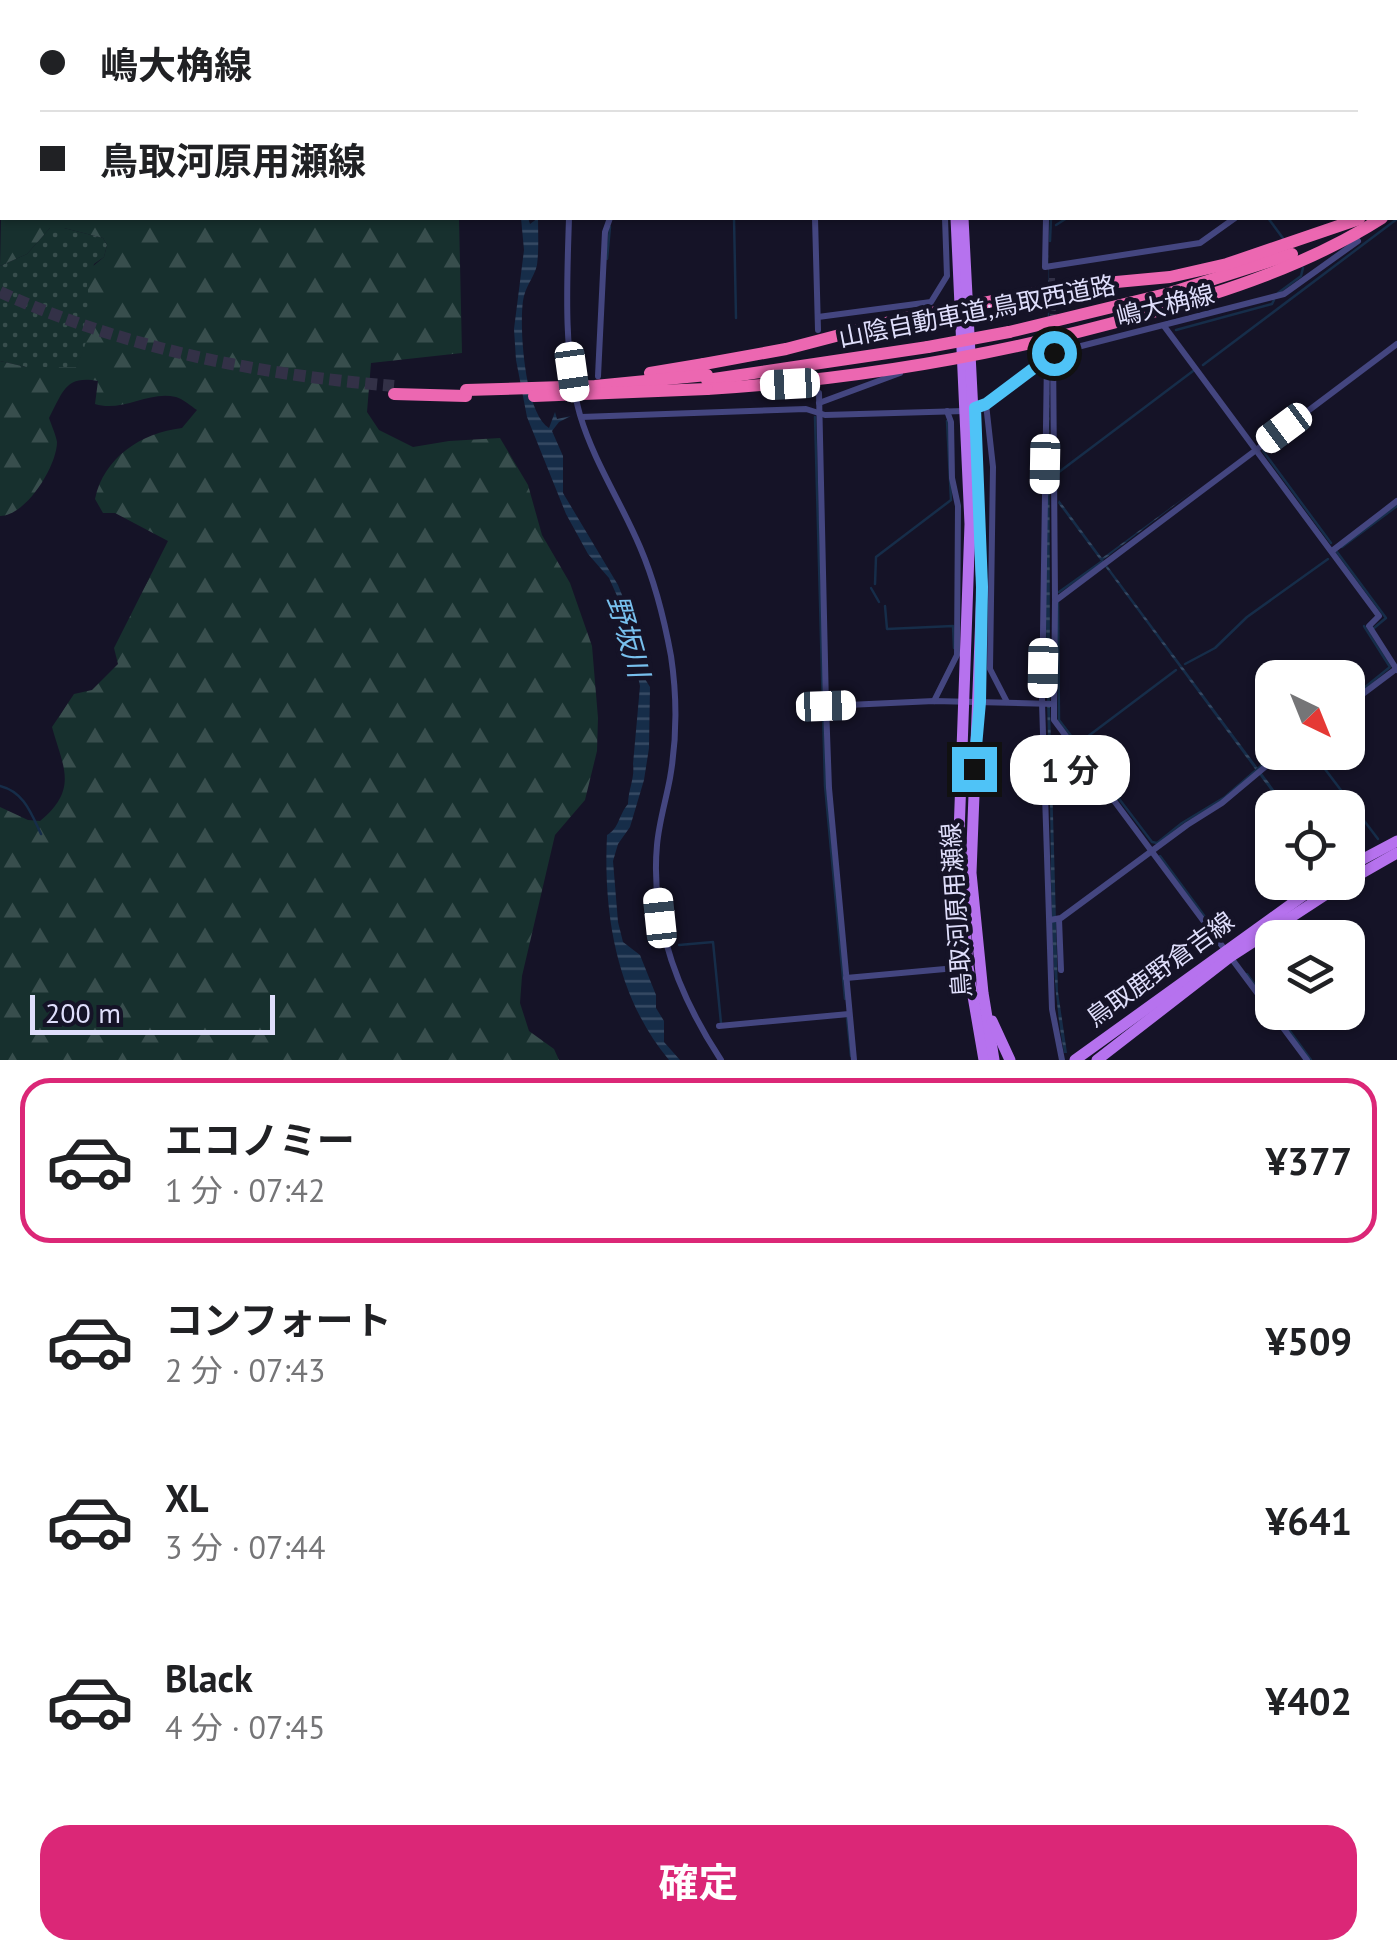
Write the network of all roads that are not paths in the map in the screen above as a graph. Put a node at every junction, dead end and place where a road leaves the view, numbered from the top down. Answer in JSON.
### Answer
{"nodes":[{"id":1,"x":569,"y":220,"type":"edge"},
{"id":2,"x":609,"y":220,"type":"edge"},
{"id":3,"x":815,"y":220,"type":"edge"},
{"id":4,"x":955,"y":220,"type":"edge"},
{"id":5,"x":955,"y":220,"type":"edge"},
{"id":6,"x":1046,"y":220,"type":"edge"},
{"id":7,"x":1232,"y":220,"type":"edge"},
{"id":8,"x":1357,"y":220,"type":"edge"},
{"id":9,"x":1377,"y":220,"type":"edge"},
{"id":10,"x":1358,"y":241,"type":"dead end"},
{"id":11,"x":1264,"y":263,"type":"junction"},
{"id":12,"x":1049,"y":266,"type":"junction"},
{"id":13,"x":1052,"y":278,"type":"tunnel mouth"},
{"id":14,"x":963,"y":309,"type":"junction"},
{"id":15,"x":818,"y":317,"type":"junction"},
{"id":16,"x":1164,"y":326,"type":"junction"},
{"id":17,"x":818,"y":330,"type":"dead end"},
{"id":18,"x":1397,"y":344,"type":"edge"},
{"id":19,"x":928,"y":351,"type":"junction"},
{"id":20,"x":1051,"y":352,"type":"junction"},
{"id":21,"x":966,"y":357,"type":"junction"},
{"id":22,"x":598,"y":376,"type":"dead end"},
{"id":23,"x":706,"y":377,"type":"junction"},
{"id":24,"x":394,"y":390,"type":"tunnel mouth"},
{"id":25,"x":518,"y":392,"type":"junction"},
{"id":26,"x":819,"y":393,"type":"dead end"},
{"id":27,"x":599,"y":399,"type":"dead end"},
{"id":28,"x":819,"y":407,"type":"junction"},
{"id":29,"x":975,"y":408,"type":"junction"},
{"id":30,"x":947,"y":412,"type":"junction"},
{"id":31,"x":602,"y":414,"type":"junction"},
{"id":32,"x":581,"y":417,"type":"junction"},
{"id":33,"x":1256,"y":450,"type":"junction"},
{"id":34,"x":1397,"y":501,"type":"edge"},
{"id":35,"x":1332,"y":551,"type":"junction"},
{"id":36,"x":1054,"y":600,"type":"junction"},
{"id":37,"x":1396,"y":670,"type":"edge"},
{"id":38,"x":1365,"y":693,"type":"edge"},
{"id":39,"x":934,"y":701,"type":"junction"},
{"id":40,"x":973,"y":702,"type":"junction"},
{"id":41,"x":1008,"y":703,"type":"junction"},
{"id":42,"x":1042,"y":703,"type":"junction"},
{"id":43,"x":1054,"y":704,"type":"junction"},
{"id":44,"x":826,"y":706,"type":"junction"},
{"id":45,"x":1263,"y":770,"type":"edge"},
{"id":46,"x":1397,"y":841,"type":"edge"},
{"id":47,"x":1152,"y":850,"type":"junction"},
{"id":48,"x":1397,"y":853,"type":"edge"},
{"id":49,"x":1365,"y":858,"type":"edge"},
{"id":50,"x":1365,"y":871,"type":"edge"},
{"id":51,"x":1298,"y":900,"type":"edge"},
{"id":52,"x":1316,"y":900,"type":"edge"},
{"id":53,"x":1059,"y":919,"type":"junction"},
{"id":54,"x":1050,"y":920,"type":"junction"},
{"id":55,"x":1228,"y":953,"type":"junction"},
{"id":56,"x":968,"y":967,"type":"junction"},
{"id":57,"x":1060,"y":970,"type":"dead end"},
{"id":58,"x":846,"y":978,"type":"junction"},
{"id":59,"x":983,"y":993,"type":"junction"},
{"id":60,"x":849,"y":1014,"type":"junction"},
{"id":61,"x":720,"y":1026,"type":"dead end"},
{"id":62,"x":983,"y":1056,"type":"edge"},
{"id":63,"x":720,"y":1060,"type":"edge"},
{"id":64,"x":854,"y":1060,"type":"edge"},
{"id":65,"x":994,"y":1060,"type":"edge"},
{"id":66,"x":1010,"y":1060,"type":"edge"},
{"id":67,"x":1062,"y":1060,"type":"edge"},
{"id":68,"x":1075,"y":1060,"type":"edge"},
{"id":69,"x":1097,"y":1060,"type":"edge"},
{"id":70,"x":1306,"y":1060,"type":"edge"}],
"edges":[{"from":1,"to":32,"type":"street"},
{"from":2,"to":22,"type":"street"},
{"from":3,"to":15,"type":"street"},
{"from":4,"to":15,"type":"street"},
{"from":5,"to":14,"type":"main road","name":"鳥取河原用瀬線"},
{"from":6,"to":12,"type":"street"},
{"from":7,"to":12,"type":"street","name":"嶋大桷線"},
{"from":8,"to":11,"type":"highway"},
{"from":9,"to":11,"type":"highway"},
{"from":10,"to":16,"type":"street","name":"嶋大桷線"},
{"from":11,"to":14,"type":"highway"},
{"from":11,"to":19,"type":"highway","name":"山陰自動車道;鳥取西道路","bridge":true},
{"from":11,"to":21,"type":"highway"},
{"from":12,"to":13,"type":"street"},
{"from":14,"to":21,"type":"main road","name":"鳥取河原用瀬線"},
{"from":14,"to":23,"type":"highway"},
{"from":15,"to":17,"type":"street"},
{"from":16,"to":20,"type":"street","name":"嶋大桷線"},
{"from":16,"to":33,"type":"street"},
{"from":18,"to":33,"type":"street"},
{"from":19,"to":21,"type":"highway"},
{"from":19,"to":23,"type":"highway","name":"山陰自動車道;鳥取西道路"},
{"from":19,"to":28,"type":"street"},
{"from":20,"to":29,"type":"street","name":"嶋大桷線"},
{"from":20,"to":36,"type":"street"},
{"from":20,"to":42,"type":"street"},
{"from":21,"to":29,"type":"main road","name":"鳥取河原用瀬線"},
{"from":23,"to":25,"type":"highway","bridge":true},
{"from":23,"to":25,"type":"highway","bridge":true},
{"from":24,"to":25,"type":"highway","bridge":true},
{"from":26,"to":28,"type":"street"},
{"from":27,"to":31,"type":"street"},
{"from":28,"to":30,"type":"street"},
{"from":28,"to":31,"type":"street"},
{"from":28,"to":44,"type":"street"},
{"from":29,"to":30,"type":"street"},
{"from":29,"to":40,"type":"main road","name":"鳥取河原用瀬線"},
{"from":29,"to":41,"type":"street"},
{"from":30,"to":39,"type":"street"},
{"from":31,"to":32,"type":"street"},
{"from":32,"to":63,"type":"street"},
{"from":33,"to":35,"type":"street"},
{"from":33,"to":36,"type":"street"},
{"from":34,"to":35,"type":"street"},
{"from":35,"to":37,"type":"street"},
{"from":36,"to":43,"type":"street"},
{"from":37,"to":38,"type":"street"},
{"from":39,"to":40,"type":"street"},
{"from":39,"to":44,"type":"street"},
{"from":40,"to":41,"type":"street"},
{"from":40,"to":56,"type":"main road","name":"鳥取河原用瀬線"},
{"from":40,"to":59,"type":"main road","name":"鳥取河原用瀬線"},
{"from":41,"to":42,"type":"street"},
{"from":42,"to":43,"type":"street"},
{"from":42,"to":54,"type":"street"},
{"from":43,"to":47,"type":"street"},
{"from":44,"to":58,"type":"street"},
{"from":45,"to":47,"type":"street"},
{"from":46,"to":49,"type":"main road"},
{"from":47,"to":53,"type":"street"},
{"from":47,"to":55,"type":"street"},
{"from":48,"to":50,"type":"main road","name":"鳥取鹿野倉吉線"},
{"from":51,"to":55,"type":"main road","name":"鳥取鹿野倉吉線"},
{"from":52,"to":55,"type":"main road","name":"鳥取鹿野倉吉線"},
{"from":53,"to":54,"type":"street"},
{"from":53,"to":57,"type":"street"},
{"from":54,"to":67,"type":"street"},
{"from":55,"to":68,"type":"main road","name":"鳥取鹿野倉吉線"},
{"from":55,"to":69,"type":"main road","name":"鳥取鹿野倉吉線"},
{"from":55,"to":70,"type":"street"},
{"from":56,"to":58,"type":"street"},
{"from":56,"to":62,"type":"main road","name":"鳥取河原用瀬線"},
{"from":58,"to":60,"type":"street"},
{"from":59,"to":65,"type":"main road","name":"鳥取河原用瀬線"},
{"from":59,"to":66,"type":"main road"},
{"from":60,"to":61,"type":"street"},
{"from":60,"to":64,"type":"street"}]}
